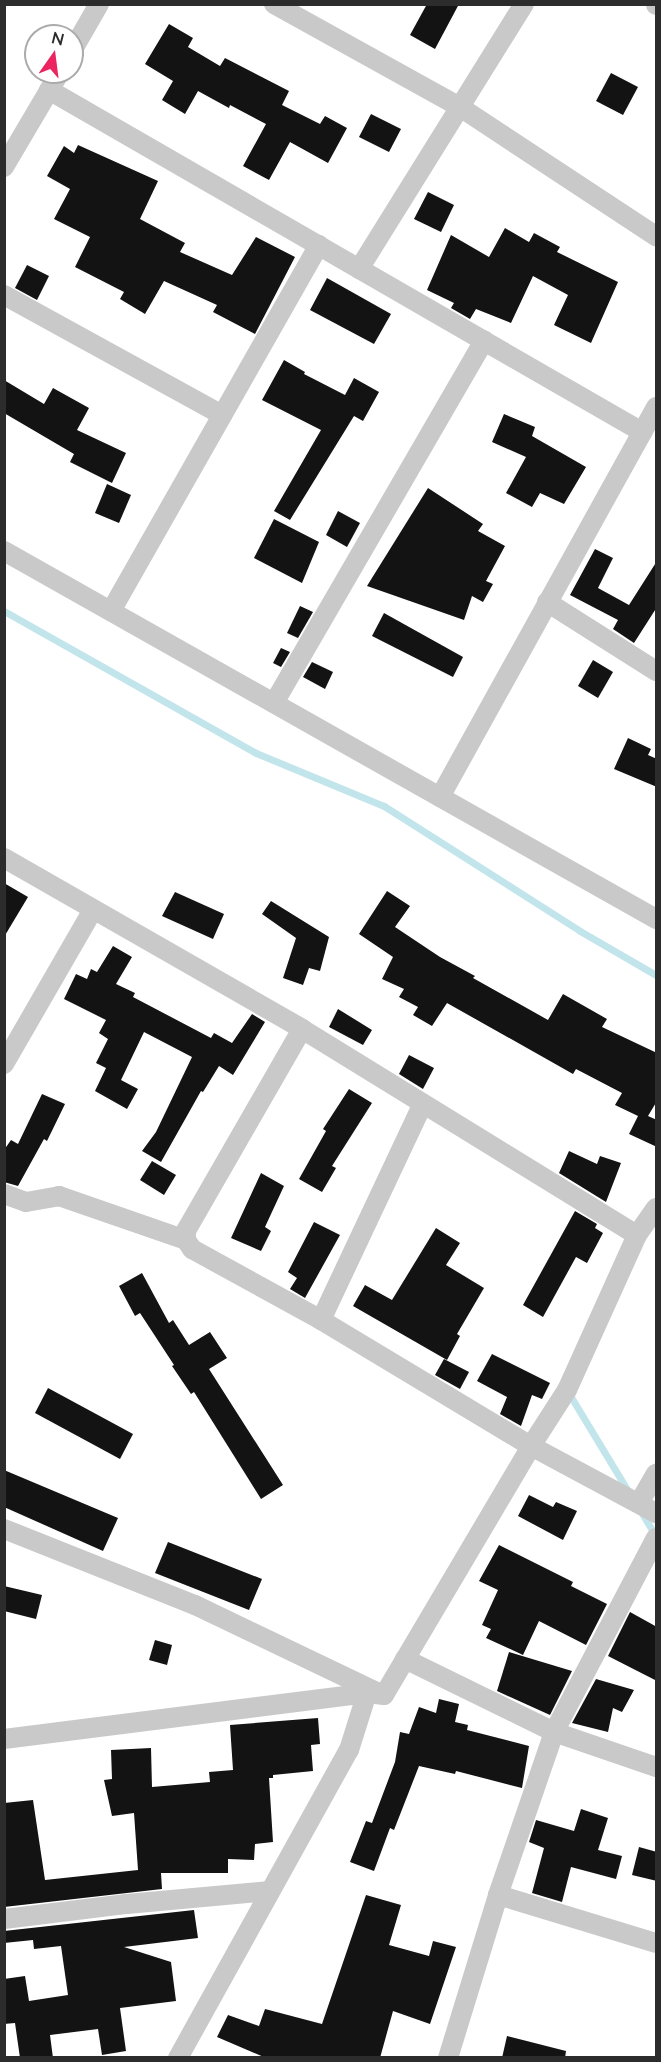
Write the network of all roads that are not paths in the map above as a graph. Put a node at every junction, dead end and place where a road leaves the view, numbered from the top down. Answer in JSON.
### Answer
{"nodes":[{"id":1,"x":99,"y":4,"type":"edge"},
{"id":2,"x":274,"y":4,"type":"edge"},
{"id":3,"x":524,"y":4,"type":"edge"},
{"id":4,"x":84,"y":30,"type":"edge"},
{"id":5,"x":53,"y":84,"type":"edge"},
{"id":6,"x":50,"y":90,"type":"junction"},
{"id":7,"x":460,"y":107,"type":"junction"},
{"id":8,"x":4,"y":167,"type":"edge"},
{"id":9,"x":657,"y":236,"type":"edge"},
{"id":10,"x":318,"y":245,"type":"junction"},
{"id":11,"x":359,"y":269,"type":"junction"},
{"id":12,"x":4,"y":295,"type":"edge"},
{"id":13,"x":484,"y":341,"type":"junction"},
{"id":14,"x":657,"y":407,"type":"edge"},
{"id":15,"x":222,"y":415,"type":"junction"},
{"id":16,"x":642,"y":432,"type":"junction"},
{"id":17,"x":4,"y":551,"type":"edge"},
{"id":18,"x":547,"y":602,"type":"junction"},
{"id":19,"x":111,"y":611,"type":"junction"},
{"id":20,"x":657,"y":670,"type":"edge"},
{"id":21,"x":274,"y":703,"type":"junction"},
{"id":22,"x":440,"y":797,"type":"junction"},
{"id":23,"x":4,"y":858,"type":"edge"},
{"id":24,"x":93,"y":910,"type":"junction"},
{"id":25,"x":657,"y":919,"type":"edge"},
{"id":26,"x":302,"y":1029,"type":"junction"},
{"id":27,"x":4,"y":1064,"type":"edge"},
{"id":28,"x":422,"y":1105,"type":"junction"},
{"id":29,"x":4,"y":1194,"type":"edge"},
{"id":30,"x":657,"y":1208,"type":"edge"},
{"id":31,"x":637,"y":1235,"type":"junction"},
{"id":32,"x":186,"y":1240,"type":"junction"},
{"id":33,"x":321,"y":1320,"type":"junction"},
{"id":34,"x":531,"y":1446,"type":"junction"},
{"id":35,"x":657,"y":1473,"type":"edge"},
{"id":36,"x":648,"y":1508,"type":"edge"},
{"id":37,"x":4,"y":1529,"type":"edge"},
{"id":38,"x":657,"y":1538,"type":"edge"},
{"id":39,"x":405,"y":1659,"type":"junction"},
{"id":40,"x":376,"y":1694,"type":"junction"},
{"id":41,"x":554,"y":1732,"type":"junction"},
{"id":42,"x":4,"y":1739,"type":"edge"},
{"id":43,"x":657,"y":1767,"type":"edge"},
{"id":44,"x":269,"y":1891,"type":"junction"},
{"id":45,"x":498,"y":1895,"type":"junction"},
{"id":46,"x":4,"y":1919,"type":"edge"},
{"id":47,"x":657,"y":1943,"type":"edge"},
{"id":48,"x":178,"y":2058,"type":"edge"},
{"id":49,"x":448,"y":2058,"type":"edge"}],
"edges":[{"from":1,"to":4,"type":"street"},
{"from":2,"to":7,"type":"street"},
{"from":3,"to":7,"type":"street"},
{"from":5,"to":6,"type":"street"},
{"from":6,"to":8,"type":"street"},
{"from":6,"to":10,"type":"street"},
{"from":7,"to":9,"type":"street"},
{"from":7,"to":11,"type":"street"},
{"from":10,"to":11,"type":"street"},
{"from":10,"to":15,"type":"street"},
{"from":11,"to":13,"type":"street"},
{"from":12,"to":15,"type":"street"},
{"from":13,"to":16,"type":"street"},
{"from":13,"to":21,"type":"street"},
{"from":14,"to":16,"type":"street"},
{"from":15,"to":19,"type":"street"},
{"from":16,"to":18,"type":"street"},
{"from":17,"to":19,"type":"street"},
{"from":18,"to":20,"type":"street"},
{"from":18,"to":22,"type":"street"},
{"from":19,"to":21,"type":"street"},
{"from":21,"to":22,"type":"street"},
{"from":22,"to":25,"type":"street"},
{"from":23,"to":24,"type":"street"},
{"from":24,"to":26,"type":"street"},
{"from":24,"to":27,"type":"street"},
{"from":26,"to":28,"type":"street"},
{"from":26,"to":32,"type":"street"},
{"from":28,"to":31,"type":"street"},
{"from":28,"to":33,"type":"street"},
{"from":29,"to":32,"type":"street"},
{"from":30,"to":31,"type":"street"},
{"from":31,"to":34,"type":"street"},
{"from":32,"to":33,"type":"street"},
{"from":33,"to":34,"type":"street"},
{"from":34,"to":36,"type":"street"},
{"from":34,"to":39,"type":"street"},
{"from":35,"to":36,"type":"street"},
{"from":37,"to":40,"type":"street"},
{"from":38,"to":41,"type":"street"},
{"from":39,"to":40,"type":"street"},
{"from":39,"to":41,"type":"street"},
{"from":40,"to":42,"type":"street"},
{"from":40,"to":44,"type":"street"},
{"from":41,"to":43,"type":"street"},
{"from":41,"to":45,"type":"street"},
{"from":44,"to":46,"type":"street"},
{"from":44,"to":48,"type":"street"},
{"from":45,"to":47,"type":"street"},
{"from":45,"to":49,"type":"street"}]}
